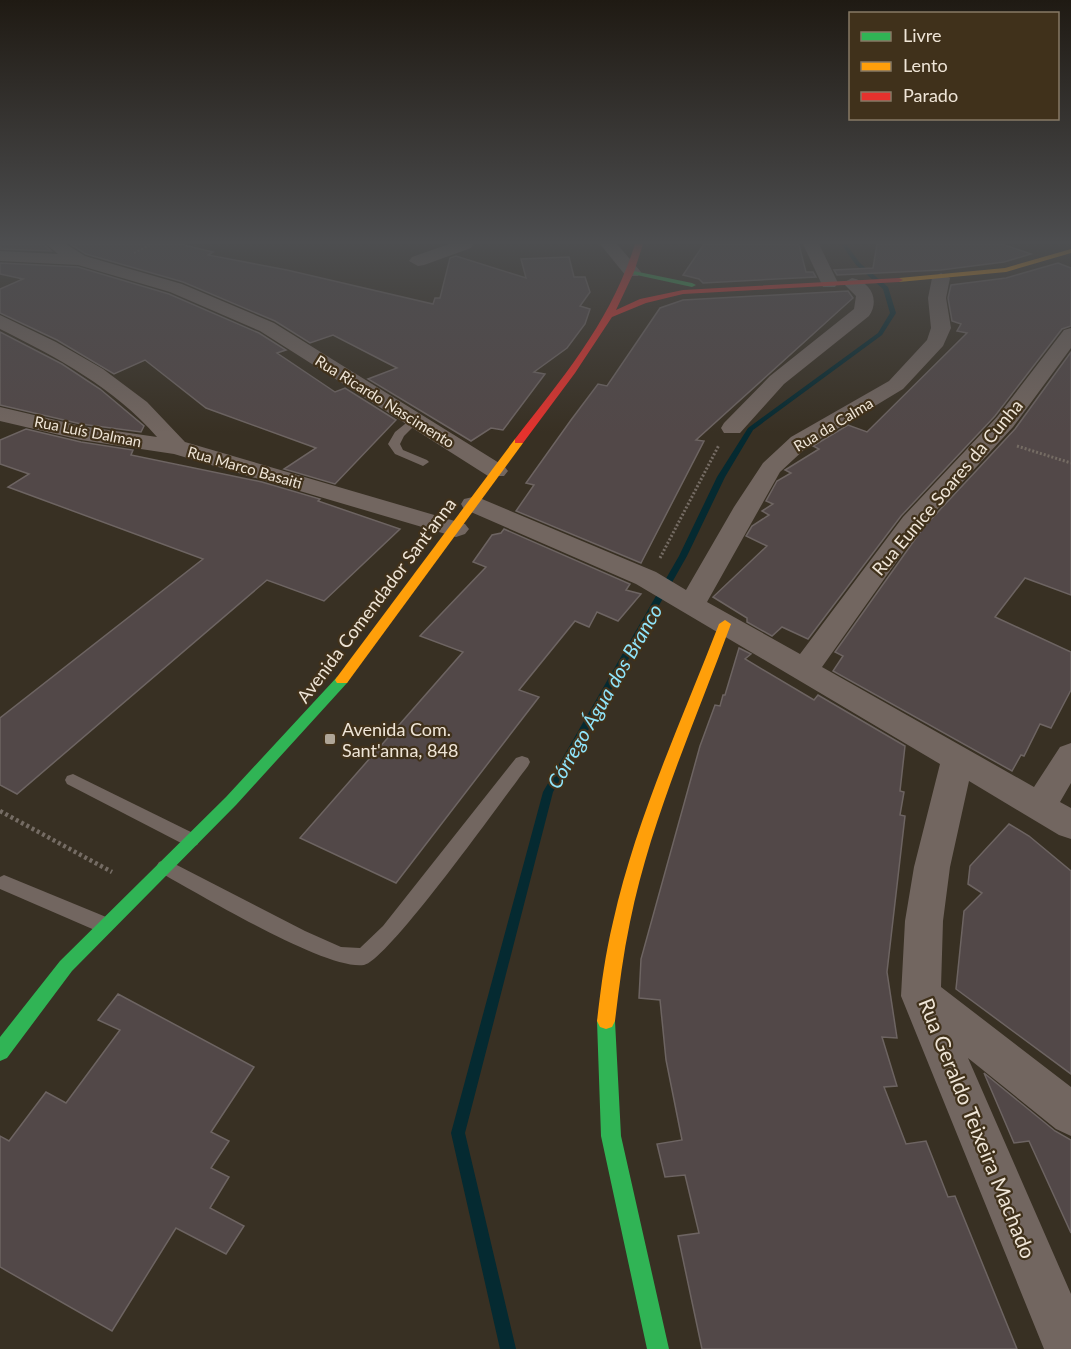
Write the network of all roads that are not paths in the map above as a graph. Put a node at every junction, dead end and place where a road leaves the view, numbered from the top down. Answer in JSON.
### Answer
{"nodes":[{"id":1,"x":223,"y":307,"type":"edge"},
{"id":2,"x":616,"y":307,"type":"edge"},
{"id":3,"x":632,"y":307,"type":"edge"},
{"id":4,"x":864,"y":307,"type":"edge"},
{"id":5,"x":938,"y":307,"type":"edge"},
{"id":6,"x":612,"y":315,"type":"junction"},
{"id":7,"x":0,"y":321,"type":"edge"},
{"id":8,"x":1071,"y":334,"type":"edge"},
{"id":9,"x":0,"y":414,"type":"edge"},
{"id":10,"x":415,"y":419,"type":"junction"},
{"id":11,"x":732,"y":428,"type":"road end"},
{"id":12,"x":177,"y":447,"type":"junction"},
{"id":13,"x":423,"y":462,"type":"dead end"},
{"id":14,"x":496,"y":471,"type":"junction"},
{"id":15,"x":473,"y":504,"type":"junction"},
{"id":16,"x":456,"y":529,"type":"junction"},
{"id":17,"x":690,"y":603,"type":"junction"},
{"id":18,"x":725,"y":624,"type":"junction"},
{"id":19,"x":804,"y":670,"type":"junction"},
{"id":20,"x":1071,"y":755,"type":"edge"},
{"id":21,"x":957,"y":760,"type":"junction"},
{"id":22,"x":522,"y":762,"type":"dead end"},
{"id":23,"x":73,"y":780,"type":"dead end"},
{"id":24,"x":1040,"y":807,"type":"junction"},
{"id":25,"x":1071,"y":825,"type":"edge"},
{"id":26,"x":191,"y":840,"type":"junction"},
{"id":27,"x":164,"y":866,"type":"junction"},
{"id":28,"x":4,"y":883,"type":"dead end"},
{"id":29,"x":104,"y":925,"type":"junction"},
{"id":30,"x":921,"y":996,"type":"junction"},
{"id":31,"x":0,"y":1052,"type":"edge"},
{"id":32,"x":1071,"y":1114,"type":"edge"},
{"id":33,"x":658,"y":1349,"type":"edge"},
{"id":34,"x":1069,"y":1349,"type":"edge"}],
"edges":[{"from":1,"to":10,"type":"street","name":"Rua Ricardo Nascimento"},
{"from":2,"to":6,"type":"main road","name":"Avenida Comendador Sant'anna"},
{"from":3,"to":6,"type":"main road"},
{"from":4,"to":11,"type":"street"},
{"from":5,"to":17,"type":"street","name":"Rua da Calma"},
{"from":6,"to":14,"type":"main road","name":"Avenida Comendador Sant'anna"},
{"from":7,"to":12,"type":"street","name":"Rua Marco Basaiti"},
{"from":8,"to":19,"type":"street","name":"Rua Eunice Soares da Cunha"},
{"from":9,"to":12,"type":"street","name":"Rua Luís Dalman"},
{"from":10,"to":13,"type":"lane"},
{"from":10,"to":14,"type":"street","name":"Rua Ricardo Nascimento"},
{"from":12,"to":16,"type":"street","name":"Rua Marco Basaiti"},
{"from":14,"to":15,"type":"main road","name":"Avenida Comendador Sant'anna"},
{"from":15,"to":16,"type":"main road","name":"Avenida Comendador Sant'anna"},
{"from":15,"to":17,"type":"street"},
{"from":16,"to":26,"type":"main road","name":"Avenida Comendador Sant'anna"},
{"from":17,"to":18,"type":"street"},
{"from":18,"to":19,"type":"street"},
{"from":18,"to":33,"type":"main road"},
{"from":19,"to":21,"type":"street"},
{"from":20,"to":24,"type":"street"},
{"from":21,"to":24,"type":"street"},
{"from":21,"to":30,"type":"street","name":"Rua Geraldo Teixeira Machado"},
{"from":22,"to":27,"type":"lane"},
{"from":23,"to":26,"type":"lane"},
{"from":24,"to":25,"type":"street"},
{"from":26,"to":27,"type":"main road","name":"Avenida Comendador Sant'anna"},
{"from":27,"to":29,"type":"main road","name":"Avenida Comendador Sant'anna"},
{"from":28,"to":29,"type":"lane"},
{"from":29,"to":31,"type":"main road","name":"Avenida Comendador Sant'anna"},
{"from":30,"to":32,"type":"street"},
{"from":30,"to":34,"type":"street","name":"Rua Geraldo Teixeira Machado"}]}
